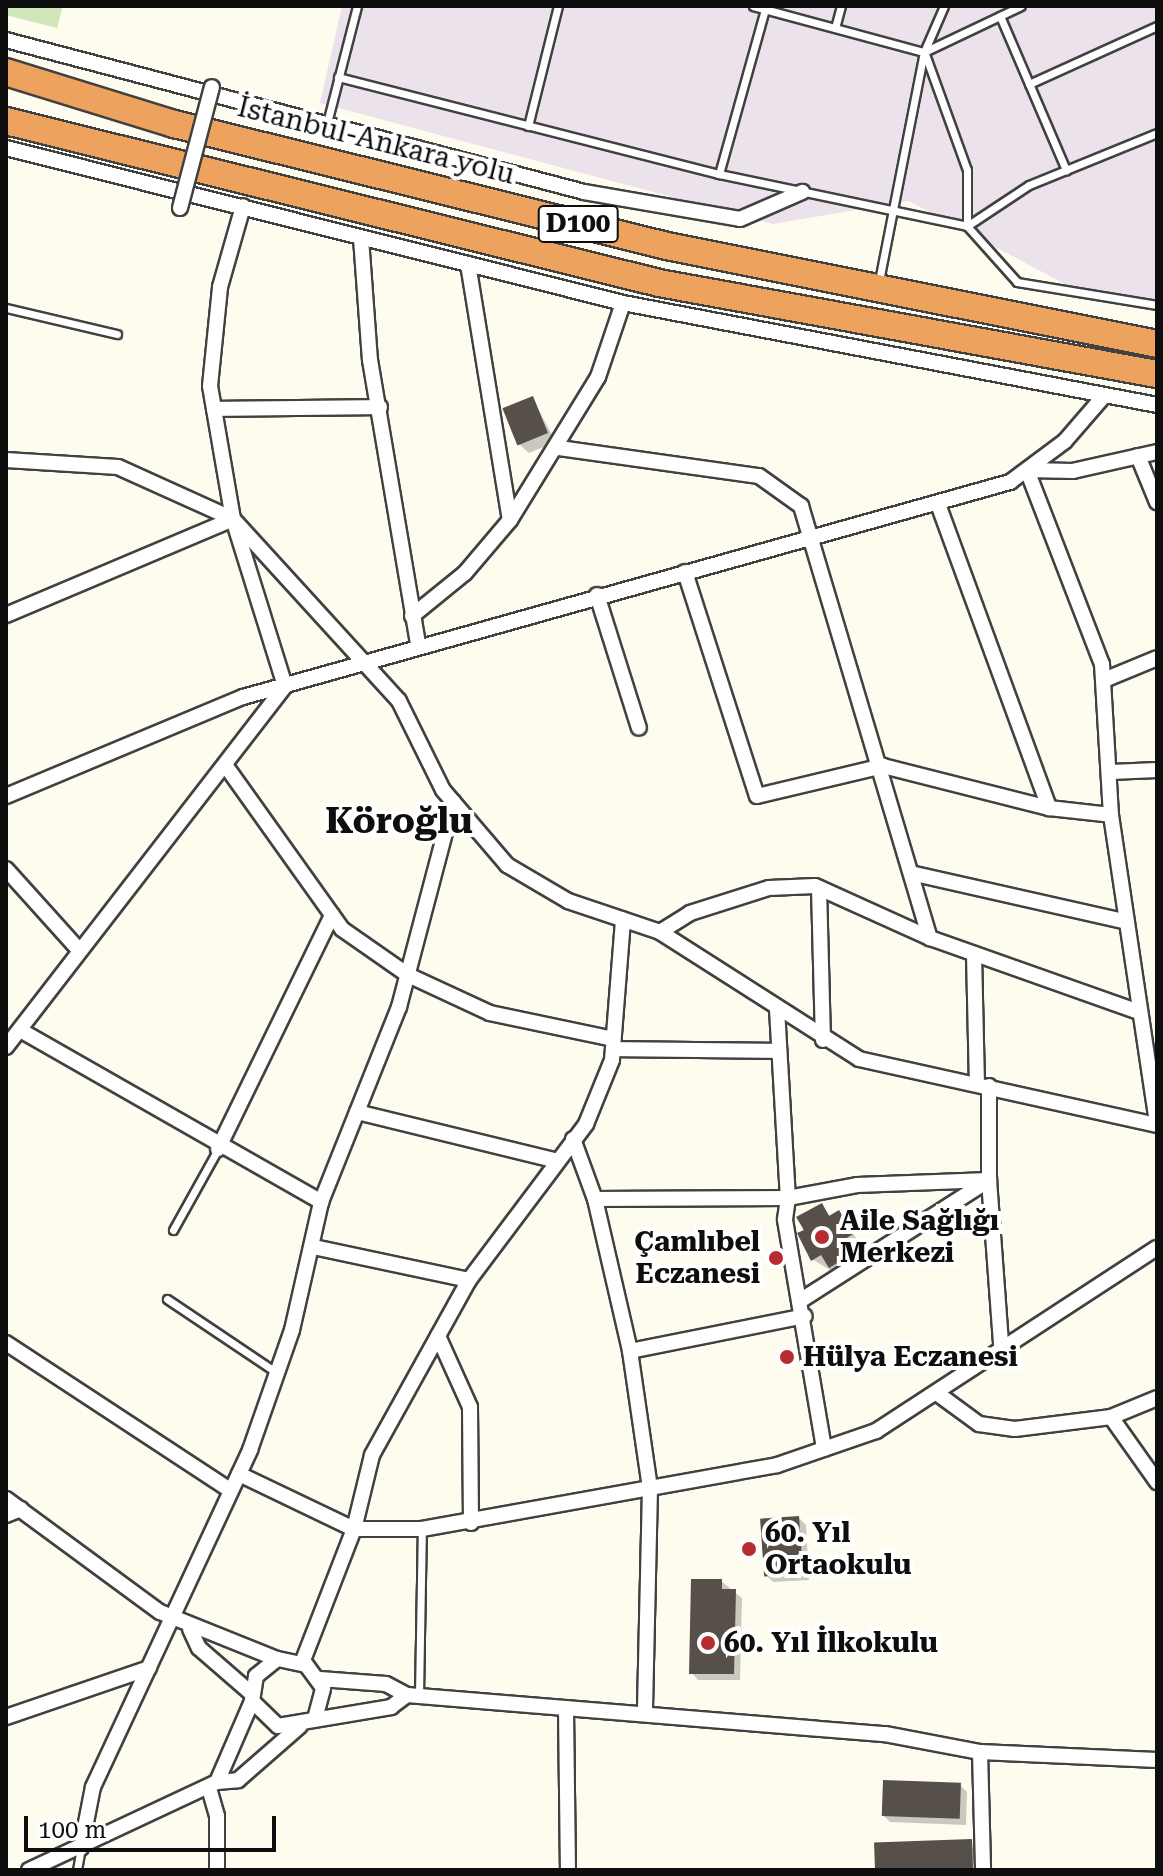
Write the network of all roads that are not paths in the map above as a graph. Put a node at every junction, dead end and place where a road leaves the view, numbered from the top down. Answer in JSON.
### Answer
{"nodes":[{"id":1,"x":357,"y":6,"type":"edge"},
{"id":2,"x":558,"y":6,"type":"edge"},
{"id":3,"x":753,"y":6,"type":"edge"},
{"id":4,"x":841,"y":6,"type":"edge"},
{"id":5,"x":944,"y":6,"type":"edge"},
{"id":6,"x":1021,"y":6,"type":"edge"},
{"id":7,"x":765,"y":9,"type":"junction"},
{"id":8,"x":1000,"y":16,"type":"junction"},
{"id":9,"x":1157,"y":26,"type":"edge"},
{"id":10,"x":835,"y":28,"type":"junction"},
{"id":11,"x":6,"y":40,"type":"edge"},
{"id":12,"x":924,"y":52,"type":"junction"},
{"id":13,"x":6,"y":72,"type":"edge"},
{"id":14,"x":338,"y":77,"type":"junction"},
{"id":15,"x":1029,"y":84,"type":"junction"},
{"id":16,"x":212,"y":87,"type":"dead end"},
{"id":17,"x":6,"y":121,"type":"edge"},
{"id":18,"x":327,"y":123,"type":"junction"},
{"id":19,"x":528,"y":126,"type":"junction"},
{"id":20,"x":1157,"y":133,"type":"edge"},
{"id":21,"x":6,"y":148,"type":"edge"},
{"id":22,"x":1066,"y":170,"type":"junction"},
{"id":23,"x":719,"y":174,"type":"junction"},
{"id":24,"x":802,"y":192,"type":"junction"},
{"id":25,"x":243,"y":206,"type":"junction"},
{"id":26,"x":180,"y":208,"type":"dead end"},
{"id":27,"x":891,"y":211,"type":"junction"},
{"id":28,"x":967,"y":226,"type":"junction"},
{"id":29,"x":361,"y":238,"type":"junction"},
{"id":30,"x":468,"y":264,"type":"junction"},
{"id":31,"x":877,"y":293,"type":"junction"},
{"id":32,"x":623,"y":303,"type":"junction"},
{"id":33,"x":1157,"y":305,"type":"edge"},
{"id":34,"x":6,"y":308,"type":"edge"},
{"id":35,"x":870,"y":327,"type":"junction"},
{"id":36,"x":117,"y":334,"type":"dead end"},
{"id":37,"x":1157,"y":344,"type":"edge"},
{"id":38,"x":1157,"y":374,"type":"edge"},
{"id":39,"x":1103,"y":397,"type":"junction"},
{"id":40,"x":1157,"y":405,"type":"edge"},
{"id":41,"x":380,"y":407,"type":"junction"},
{"id":42,"x":214,"y":409,"type":"junction"},
{"id":43,"x":559,"y":448,"type":"junction"},
{"id":44,"x":1157,"y":452,"type":"edge"},
{"id":45,"x":1138,"y":456,"type":"junction"},
{"id":46,"x":6,"y":460,"type":"edge"},
{"id":47,"x":1027,"y":470,"type":"junction"},
{"id":48,"x":1157,"y":502,"type":"edge"},
{"id":49,"x":938,"y":504,"type":"junction"},
{"id":50,"x":233,"y":519,"type":"junction"},
{"id":51,"x":510,"y":520,"type":"junction"},
{"id":52,"x":815,"y":535,"type":"junction"},
{"id":53,"x":685,"y":572,"type":"junction"},
{"id":54,"x":597,"y":595,"type":"junction"},
{"id":55,"x":6,"y":615,"type":"edge"},
{"id":56,"x":412,"y":616,"type":"junction"},
{"id":57,"x":418,"y":645,"type":"junction"},
{"id":58,"x":1157,"y":658,"type":"edge"},
{"id":59,"x":366,"y":662,"type":"junction"},
{"id":60,"x":1104,"y":680,"type":"junction"},
{"id":61,"x":285,"y":686,"type":"junction"},
{"id":62,"x":639,"y":728,"type":"dead end"},
{"id":63,"x":883,"y":766,"type":"junction"},
{"id":64,"x":228,"y":769,"type":"junction"},
{"id":65,"x":1157,"y":770,"type":"edge"},
{"id":66,"x":1111,"y":772,"type":"junction"},
{"id":67,"x":6,"y":796,"type":"edge"},
{"id":68,"x":453,"y":802,"type":"junction"},
{"id":69,"x":1049,"y":808,"type":"junction"},
{"id":70,"x":1111,"y":815,"type":"junction"},
{"id":71,"x":915,"y":874,"type":"junction"},
{"id":72,"x":8,"y":877,"type":"edge"},
{"id":73,"x":819,"y":888,"type":"junction"},
{"id":74,"x":332,"y":915,"type":"junction"},
{"id":75,"x":623,"y":919,"type":"junction"},
{"id":76,"x":1124,"y":921,"type":"junction"},
{"id":77,"x":660,"y":932,"type":"junction"},
{"id":78,"x":930,"y":938,"type":"junction"},
{"id":79,"x":79,"y":950,"type":"junction"},
{"id":80,"x":974,"y":954,"type":"junction"},
{"id":81,"x":408,"y":975,"type":"junction"},
{"id":82,"x":777,"y":1009,"type":"junction"},
{"id":83,"x":1136,"y":1011,"type":"junction"},
{"id":84,"x":20,"y":1030,"type":"junction"},
{"id":85,"x":823,"y":1040,"type":"junction"},
{"id":86,"x":613,"y":1044,"type":"junction"},
{"id":87,"x":6,"y":1047,"type":"edge"},
{"id":88,"x":779,"y":1051,"type":"junction"},
{"id":89,"x":983,"y":1084,"type":"junction"},
{"id":90,"x":357,"y":1112,"type":"junction"},
{"id":91,"x":1157,"y":1124,"type":"edge"},
{"id":92,"x":573,"y":1139,"type":"junction"},
{"id":93,"x":218,"y":1149,"type":"junction"},
{"id":94,"x":554,"y":1160,"type":"junction"},
{"id":95,"x":989,"y":1180,"type":"junction"},
{"id":96,"x":788,"y":1198,"type":"junction"},
{"id":97,"x":595,"y":1199,"type":"junction"},
{"id":98,"x":321,"y":1202,"type":"junction"},
{"id":99,"x":173,"y":1230,"type":"dead end"},
{"id":100,"x":314,"y":1247,"type":"junction"},
{"id":101,"x":1154,"y":1255,"type":"edge"},
{"id":102,"x":469,"y":1280,"type":"junction"},
{"id":103,"x":167,"y":1299,"type":"dead end"},
{"id":104,"x":803,"y":1299,"type":"junction"},
{"id":105,"x":805,"y":1316,"type":"junction"},
{"id":106,"x":438,"y":1336,"type":"junction"},
{"id":107,"x":8,"y":1350,"type":"edge"},
{"id":108,"x":630,"y":1351,"type":"junction"},
{"id":109,"x":1002,"y":1355,"type":"junction"},
{"id":110,"x":277,"y":1373,"type":"junction"},
{"id":111,"x":938,"y":1394,"type":"junction"},
{"id":112,"x":1157,"y":1398,"type":"edge"},
{"id":113,"x":1111,"y":1417,"type":"junction"},
{"id":114,"x":824,"y":1449,"type":"junction"},
{"id":115,"x":239,"y":1474,"type":"junction"},
{"id":116,"x":1157,"y":1482,"type":"edge"},
{"id":117,"x":650,"y":1488,"type":"junction"},
{"id":118,"x":231,"y":1491,"type":"junction"},
{"id":119,"x":6,"y":1499,"type":"edge"},
{"id":120,"x":21,"y":1509,"type":"junction"},
{"id":121,"x":6,"y":1515,"type":"edge"},
{"id":122,"x":471,"y":1523,"type":"junction"},
{"id":123,"x":354,"y":1529,"type":"junction"},
{"id":124,"x":422,"y":1529,"type":"junction"},
{"id":125,"x":173,"y":1619,"type":"junction"},
{"id":126,"x":190,"y":1629,"type":"junction"},
{"id":127,"x":277,"y":1659,"type":"junction"},
{"id":128,"x":302,"y":1663,"type":"junction"},
{"id":129,"x":149,"y":1668,"type":"junction"},
{"id":130,"x":320,"y":1679,"type":"junction"},
{"id":131,"x":413,"y":1696,"type":"junction"},
{"id":132,"x":251,"y":1697,"type":"junction"},
{"id":133,"x":566,"y":1709,"type":"junction"},
{"id":134,"x":645,"y":1712,"type":"junction"},
{"id":135,"x":316,"y":1715,"type":"junction"},
{"id":136,"x":6,"y":1717,"type":"edge"},
{"id":137,"x":300,"y":1726,"type":"junction"},
{"id":138,"x":980,"y":1752,"type":"junction"},
{"id":139,"x":1157,"y":1760,"type":"edge"},
{"id":140,"x":213,"y":1785,"type":"junction"},
{"id":141,"x":81,"y":1848,"type":"junction"},
{"id":142,"x":29,"y":1870,"type":"edge"},
{"id":143,"x":77,"y":1870,"type":"edge"},
{"id":144,"x":217,"y":1870,"type":"edge"},
{"id":145,"x":568,"y":1870,"type":"edge"},
{"id":146,"x":983,"y":1870,"type":"edge"}],
"edges":[{"from":1,"to":14,"type":"lane"},
{"from":2,"to":19,"type":"lane"},
{"from":3,"to":7,"type":"lane"},
{"from":4,"to":10,"type":"lane"},
{"from":5,"to":12,"type":"lane"},
{"from":6,"to":8,"type":"lane"},
{"from":7,"to":10,"type":"lane"},
{"from":7,"to":23,"type":"lane"},
{"from":8,"to":12,"type":"lane"},
{"from":8,"to":15,"type":"lane"},
{"from":9,"to":15,"type":"lane"},
{"from":10,"to":12,"type":"lane"},
{"from":11,"to":18,"type":"street"},
{"from":12,"to":27,"type":"lane"},
{"from":12,"to":28,"type":"lane"},
{"from":13,"to":31,"type":"highway","name":"İstanbul-Ankara yolu","number":"D100"},
{"from":14,"to":18,"type":"lane"},
{"from":14,"to":19,"type":"lane"},
{"from":15,"to":22,"type":"lane"},
{"from":16,"to":26,"type":"street","bridge":true},
{"from":17,"to":35,"type":"highway","number":"D100"},
{"from":18,"to":24,"type":"street"},
{"from":19,"to":23,"type":"lane"},
{"from":20,"to":22,"type":"lane"},
{"from":21,"to":25,"type":"street"},
{"from":22,"to":28,"type":"lane"},
{"from":23,"to":24,"type":"lane"},
{"from":24,"to":27,"type":"lane"},
{"from":25,"to":29,"type":"street"},
{"from":25,"to":42,"type":"street"},
{"from":27,"to":28,"type":"lane"},
{"from":27,"to":31,"type":"lane"},
{"from":28,"to":33,"type":"lane"},
{"from":29,"to":30,"type":"street"},
{"from":29,"to":41,"type":"street"},
{"from":30,"to":32,"type":"street"},
{"from":30,"to":51,"type":"street"},
{"from":31,"to":35,"type":"lane"},
{"from":31,"to":37,"type":"highway","name":"İstanbul-Ankara yolu","number":"D100"},
{"from":32,"to":39,"type":"street"},
{"from":32,"to":43,"type":"street"},
{"from":34,"to":36,"type":"lane"},
{"from":35,"to":38,"type":"highway","number":"D100"},
{"from":39,"to":40,"type":"street"},
{"from":39,"to":47,"type":"street"},
{"from":41,"to":42,"type":"street"},
{"from":41,"to":56,"type":"street"},
{"from":42,"to":50,"type":"street"},
{"from":43,"to":51,"type":"street"},
{"from":43,"to":52,"type":"street"},
{"from":44,"to":45,"type":"street"},
{"from":45,"to":47,"type":"street"},
{"from":45,"to":48,"type":"street"},
{"from":46,"to":50,"type":"street"},
{"from":47,"to":49,"type":"street"},
{"from":47,"to":60,"type":"street"},
{"from":49,"to":52,"type":"street"},
{"from":49,"to":69,"type":"street"},
{"from":50,"to":55,"type":"street"},
{"from":50,"to":59,"type":"street"},
{"from":50,"to":61,"type":"street"},
{"from":51,"to":56,"type":"street"},
{"from":52,"to":53,"type":"street"},
{"from":52,"to":63,"type":"street"},
{"from":53,"to":54,"type":"street"},
{"from":53,"to":63,"type":"street"},
{"from":54,"to":57,"type":"street"},
{"from":54,"to":62,"type":"street"},
{"from":56,"to":57,"type":"street"},
{"from":57,"to":59,"type":"street"},
{"from":58,"to":60,"type":"street"},
{"from":59,"to":61,"type":"street"},
{"from":59,"to":68,"type":"street"},
{"from":60,"to":66,"type":"street"},
{"from":61,"to":64,"type":"street"},
{"from":61,"to":67,"type":"street"},
{"from":63,"to":69,"type":"street"},
{"from":63,"to":71,"type":"street"},
{"from":64,"to":74,"type":"street"},
{"from":64,"to":79,"type":"street"},
{"from":65,"to":66,"type":"street"},
{"from":66,"to":70,"type":"street"},
{"from":68,"to":75,"type":"street"},
{"from":68,"to":81,"type":"street"},
{"from":69,"to":70,"type":"street"},
{"from":70,"to":76,"type":"street"},
{"from":71,"to":76,"type":"street"},
{"from":71,"to":78,"type":"street"},
{"from":72,"to":79,"type":"street"},
{"from":73,"to":77,"type":"street"},
{"from":73,"to":78,"type":"street"},
{"from":73,"to":85,"type":"street"},
{"from":74,"to":81,"type":"street"},
{"from":74,"to":93,"type":"street"},
{"from":75,"to":77,"type":"street"},
{"from":75,"to":86,"type":"street"},
{"from":76,"to":83,"type":"street"},
{"from":77,"to":82,"type":"street"},
{"from":78,"to":80,"type":"street"},
{"from":79,"to":84,"type":"street"},
{"from":80,"to":83,"type":"street"},
{"from":80,"to":89,"type":"street"},
{"from":81,"to":86,"type":"street"},
{"from":81,"to":90,"type":"street"},
{"from":82,"to":85,"type":"street"},
{"from":82,"to":88,"type":"street"},
{"from":83,"to":91,"type":"street"},
{"from":84,"to":87,"type":"street"},
{"from":84,"to":93,"type":"street"},
{"from":85,"to":89,"type":"street"},
{"from":86,"to":88,"type":"street"},
{"from":86,"to":92,"type":"street"},
{"from":88,"to":96,"type":"street"},
{"from":89,"to":91,"type":"street"},
{"from":89,"to":95,"type":"street"},
{"from":90,"to":94,"type":"street"},
{"from":90,"to":98,"type":"street"},
{"from":92,"to":94,"type":"street"},
{"from":92,"to":97,"type":"street"},
{"from":93,"to":98,"type":"street"},
{"from":93,"to":99,"type":"lane"},
{"from":94,"to":102,"type":"street"},
{"from":95,"to":96,"type":"street"},
{"from":95,"to":104,"type":"street"},
{"from":95,"to":109,"type":"street"},
{"from":96,"to":97,"type":"street"},
{"from":96,"to":104,"type":"street"},
{"from":97,"to":108,"type":"street"},
{"from":98,"to":100,"type":"street"},
{"from":100,"to":102,"type":"street"},
{"from":100,"to":110,"type":"street"},
{"from":101,"to":109,"type":"street"},
{"from":102,"to":106,"type":"street"},
{"from":103,"to":110,"type":"lane"},
{"from":104,"to":105,"type":"street"},
{"from":105,"to":108,"type":"street"},
{"from":105,"to":114,"type":"street"},
{"from":106,"to":122,"type":"street"},
{"from":106,"to":123,"type":"street"},
{"from":107,"to":118,"type":"street"},
{"from":108,"to":117,"type":"street"},
{"from":109,"to":111,"type":"street"},
{"from":110,"to":115,"type":"street"},
{"from":111,"to":113,"type":"street"},
{"from":111,"to":114,"type":"street"},
{"from":112,"to":113,"type":"street"},
{"from":113,"to":116,"type":"street"},
{"from":114,"to":117,"type":"street"},
{"from":115,"to":118,"type":"street"},
{"from":115,"to":123,"type":"street"},
{"from":117,"to":122,"type":"street"},
{"from":117,"to":134,"type":"street"},
{"from":118,"to":125,"type":"street"},
{"from":119,"to":120,"type":"street"},
{"from":120,"to":121,"type":"street"},
{"from":120,"to":125,"type":"street"},
{"from":122,"to":124,"type":"street"},
{"from":123,"to":124,"type":"street"},
{"from":123,"to":128,"type":"street"},
{"from":124,"to":131,"type":"lane"},
{"from":125,"to":126,"type":"street"},
{"from":125,"to":129,"type":"street"},
{"from":126,"to":127,"type":"street"},
{"from":126,"to":132,"type":"street"},
{"from":127,"to":128,"type":"street"},
{"from":127,"to":132,"type":"street"},
{"from":128,"to":130,"type":"street"},
{"from":129,"to":136,"type":"street"},
{"from":129,"to":141,"type":"street"},
{"from":130,"to":131,"type":"street"},
{"from":130,"to":135,"type":"street"},
{"from":131,"to":133,"type":"street"},
{"from":131,"to":135,"type":"street"},
{"from":132,"to":137,"type":"street"},
{"from":132,"to":140,"type":"street"},
{"from":133,"to":134,"type":"street"},
{"from":133,"to":145,"type":"street"},
{"from":134,"to":138,"type":"street"},
{"from":135,"to":137,"type":"street"},
{"from":137,"to":140,"type":"street"},
{"from":138,"to":139,"type":"street"},
{"from":138,"to":146,"type":"street"},
{"from":140,"to":141,"type":"street"},
{"from":140,"to":144,"type":"street"},
{"from":141,"to":142,"type":"street"},
{"from":141,"to":143,"type":"lane"}]}
